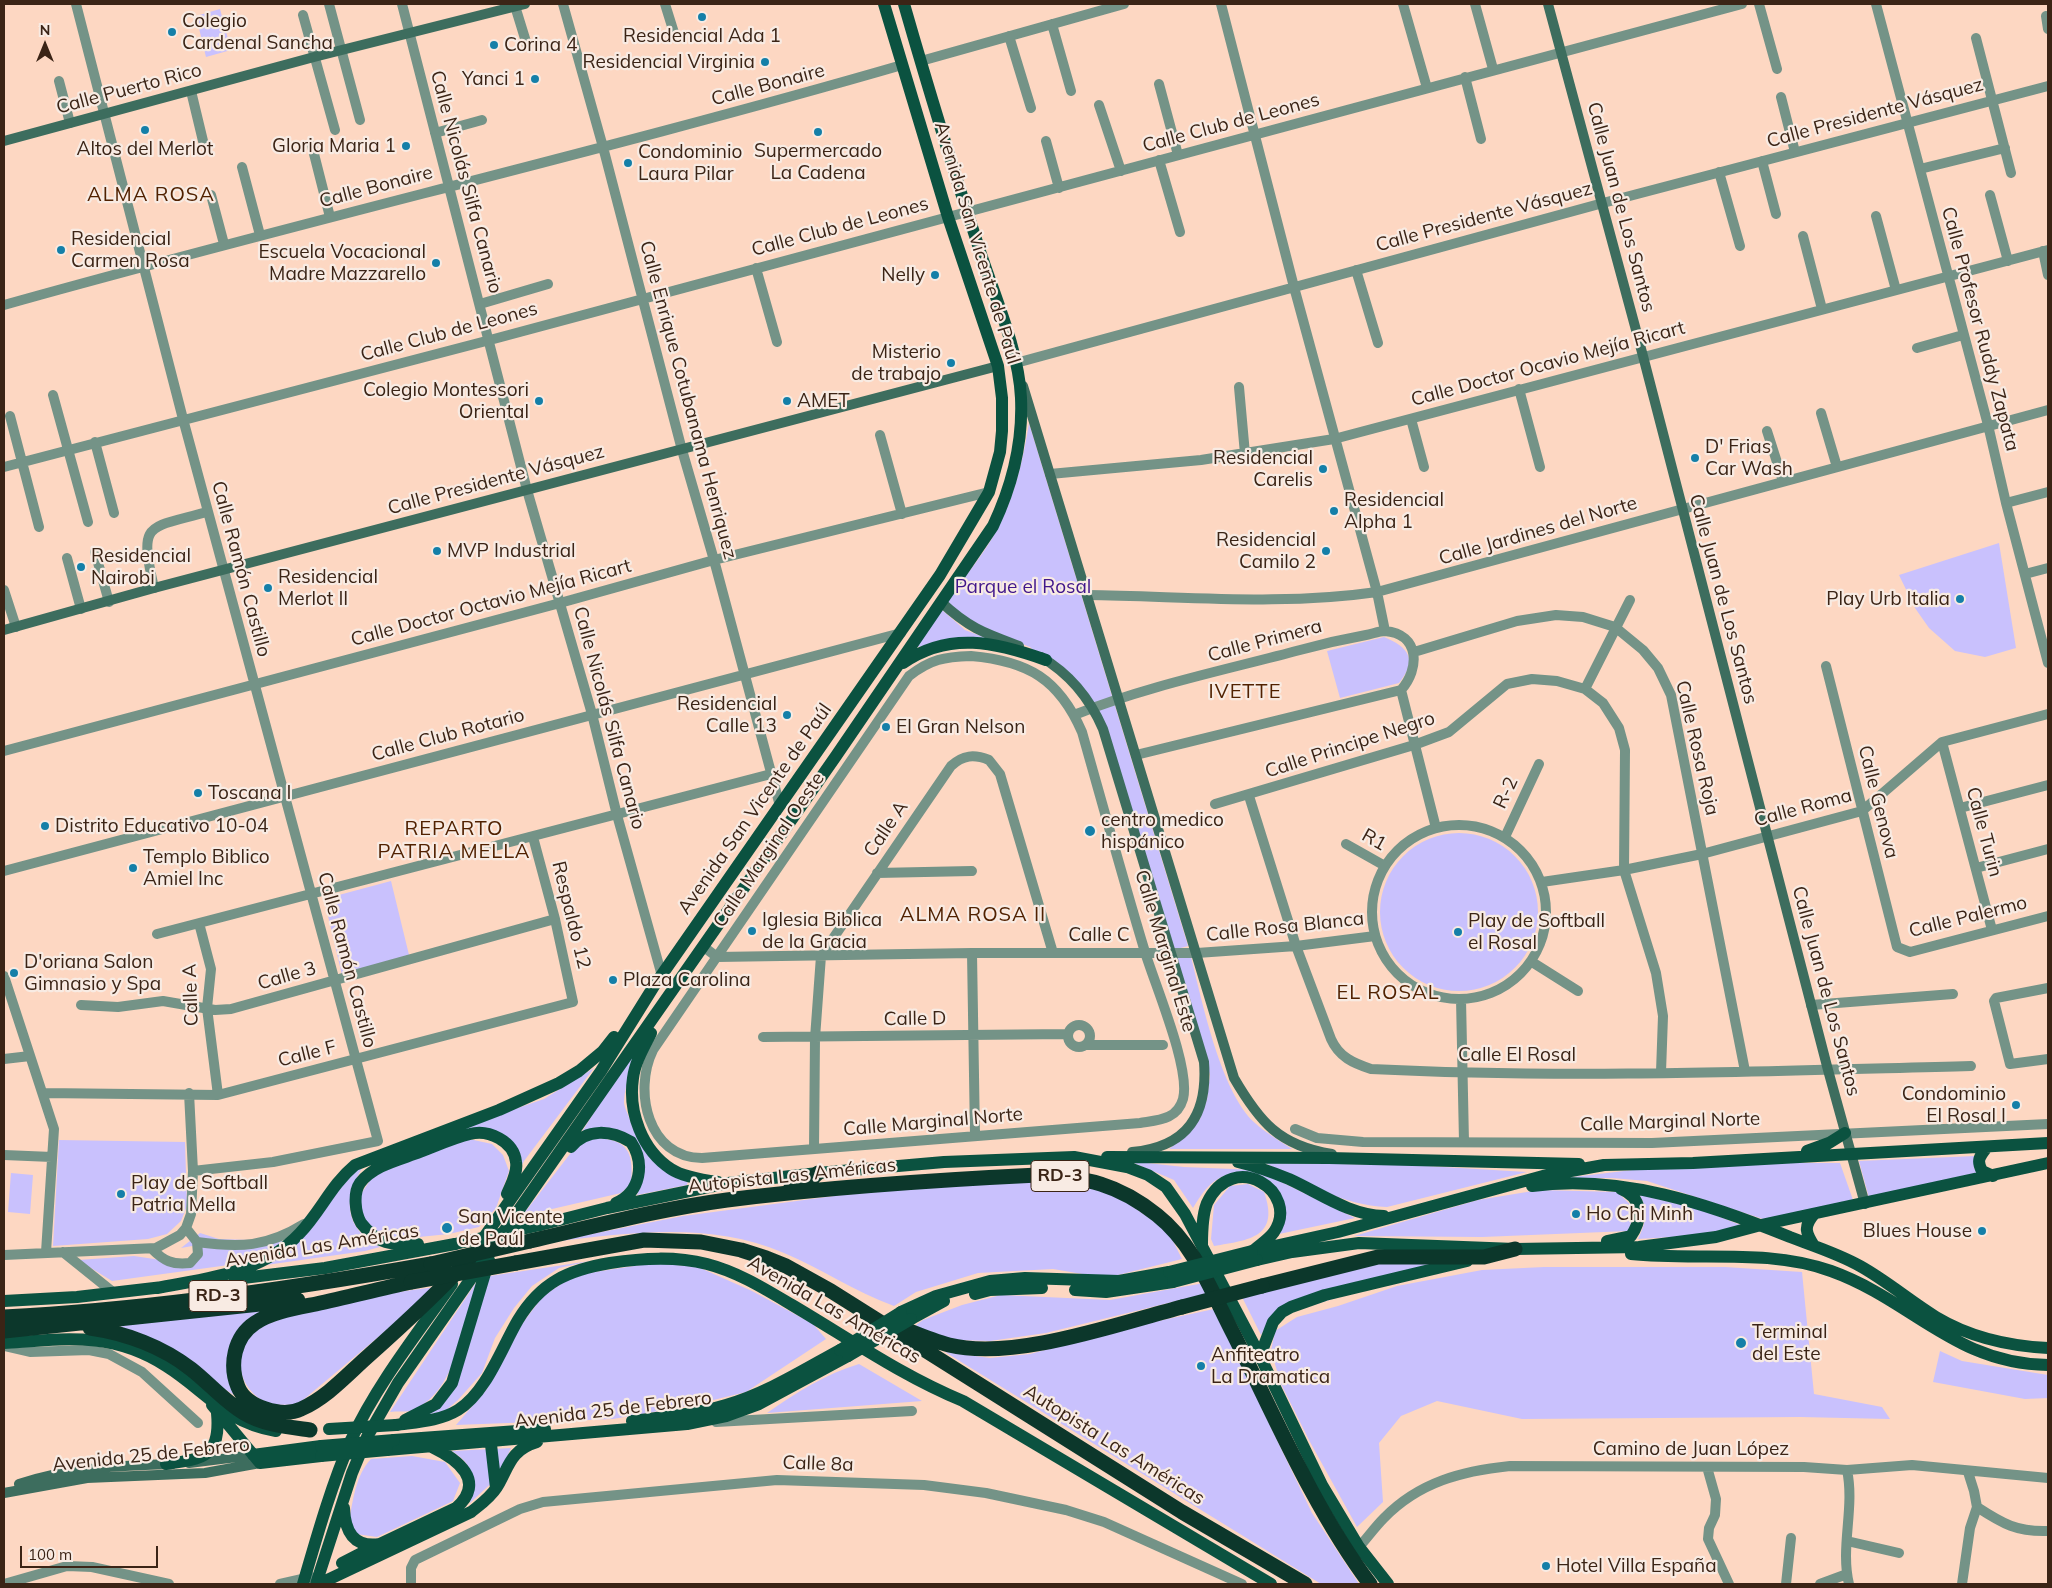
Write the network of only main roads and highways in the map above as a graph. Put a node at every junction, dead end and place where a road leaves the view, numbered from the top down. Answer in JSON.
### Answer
{"nodes":[{"id":1,"x":884,"y":4,"type":"edge"},
{"id":2,"x":904,"y":4,"type":"edge"},
{"id":3,"x":1046,"y":660,"type":"road end"},
{"id":4,"x":895,"y":669,"type":"junction"},
{"id":5,"x":658,"y":981,"type":"junction"},
{"id":6,"x":669,"y":996,"type":"junction"},
{"id":7,"x":1845,"y":1133,"type":"road end"},
{"id":8,"x":2048,"y":1143,"type":"edge"},
{"id":9,"x":1987,"y":1147,"type":"junction"},
{"id":10,"x":1074,"y":1157,"type":"junction"},
{"id":11,"x":1212,"y":1157,"type":"junction"},
{"id":12,"x":1766,"y":1158,"type":"junction"},
{"id":13,"x":2048,"y":1163,"type":"edge"},
{"id":14,"x":1604,"y":1165,"type":"junction"},
{"id":15,"x":818,"y":1173,"type":"junction"},
{"id":16,"x":1993,"y":1176,"type":"junction"},
{"id":17,"x":728,"y":1183,"type":"junction"},
{"id":18,"x":1612,"y":1186,"type":"junction"},
{"id":19,"x":1488,"y":1192,"type":"junction"},
{"id":20,"x":528,"y":1199,"type":"junction"},
{"id":21,"x":607,"y":1208,"type":"junction"},
{"id":22,"x":686,"y":1208,"type":"junction"},
{"id":23,"x":1421,"y":1210,"type":"junction"},
{"id":24,"x":1814,"y":1214,"type":"junction"},
{"id":25,"x":496,"y":1220,"type":"junction"},
{"id":26,"x":1760,"y":1225,"type":"junction"},
{"id":27,"x":455,"y":1244,"type":"junction"},
{"id":28,"x":1202,"y":1245,"type":"junction"},
{"id":29,"x":1814,"y":1246,"type":"junction"},
{"id":30,"x":492,"y":1248,"type":"junction"},
{"id":31,"x":1515,"y":1248,"type":"junction"},
{"id":32,"x":1537,"y":1248,"type":"junction"},
{"id":33,"x":1581,"y":1248,"type":"junction"},
{"id":34,"x":1254,"y":1256,"type":"junction"},
{"id":35,"x":1484,"y":1257,"type":"junction"},
{"id":36,"x":470,"y":1259,"type":"junction"},
{"id":37,"x":411,"y":1282,"type":"junction"},
{"id":38,"x":157,"y":1288,"type":"junction"},
{"id":39,"x":1883,"y":1288,"type":"junction"},
{"id":40,"x":4,"y":1301,"type":"edge"},
{"id":41,"x":4,"y":1317,"type":"edge"},
{"id":42,"x":874,"y":1319,"type":"junction"},
{"id":43,"x":56,"y":1327,"type":"junction"},
{"id":44,"x":4,"y":1331,"type":"edge"},
{"id":45,"x":4,"y":1344,"type":"edge"},
{"id":46,"x":2048,"y":1348,"type":"edge"},
{"id":47,"x":844,"y":1353,"type":"junction"},
{"id":48,"x":1260,"y":1356,"type":"junction"},
{"id":49,"x":2048,"y":1365,"type":"edge"},
{"id":50,"x":210,"y":1401,"type":"junction"},
{"id":51,"x":217,"y":1413,"type":"junction"},
{"id":52,"x":396,"y":1425,"type":"junction"},
{"id":53,"x":310,"y":1430,"type":"junction"},
{"id":54,"x":558,"y":1436,"type":"junction"},
{"id":55,"x":490,"y":1438,"type":"junction"},
{"id":56,"x":391,"y":1445,"type":"junction"},
{"id":57,"x":432,"y":1447,"type":"junction"},
{"id":58,"x":166,"y":1464,"type":"road end"},
{"id":59,"x":496,"y":1488,"type":"junction"},
{"id":60,"x":344,"y":1500,"type":"junction"},
{"id":61,"x":380,"y":1544,"type":"junction"},
{"id":62,"x":312,"y":1581,"type":"edge"},
{"id":63,"x":1270,"y":1584,"type":"edge"},
{"id":64,"x":1305,"y":1584,"type":"edge"},
{"id":65,"x":1370,"y":1584,"type":"edge"},
{"id":66,"x":1388,"y":1584,"type":"edge"}],
"edges":[{"from":1,"to":5,"type":"main road","name":"Avenida San Vicente de Paúl"},
{"from":2,"to":4,"type":"main road","name":"Avenida San Vicente de Paúl"},
{"from":3,"to":4,"type":"main road"},
{"from":4,"to":6,"type":"main road","name":"Avenida San Vicente de Paúl"},
{"from":5,"to":25,"type":"main road","name":"Avenida San Vicente de Paúl"},
{"from":5,"to":38,"type":"main road"},
{"from":6,"to":17,"type":"main road"},
{"from":6,"to":20,"type":"main road","name":"Avenida San Vicente de Paúl"},
{"from":7,"to":12,"type":"main road"},
{"from":8,"to":9,"type":"main road"},
{"from":9,"to":12,"type":"main road"},
{"from":9,"to":16,"type":"main road"},
{"from":10,"to":11,"type":"main road"},
{"from":10,"to":15,"type":"main road","name":"Avenida Las Américas"},
{"from":10,"to":28,"type":"main road","name":"Avenida Las Américas"},
{"from":11,"to":14,"type":"main road"},
{"from":11,"to":23,"type":"main road"},
{"from":12,"to":14,"type":"main road"},
{"from":13,"to":16,"type":"main road"},
{"from":14,"to":19,"type":"main road"},
{"from":15,"to":17,"type":"main road","name":"Avenida Las Américas"},
{"from":15,"to":22,"type":"highway"},
{"from":16,"to":24,"type":"main road"},
{"from":17,"to":21,"type":"main road","name":"Avenida Las Américas"},
{"from":18,"to":19,"type":"main road"},
{"from":18,"to":26,"type":"main road"},
{"from":18,"to":32,"type":"main road"},
{"from":19,"to":23,"type":"main road"},
{"from":20,"to":21,"type":"main road"},
{"from":20,"to":30,"type":"main road","name":"Avenida San Vicente de Paúl"},
{"from":21,"to":27,"type":"main road","name":"Avenida Las Américas","bridge":true},
{"from":22,"to":41,"type":"highway","name":"Autopista Las Américas","number":"RD-3","bridge":true},
{"from":22,"to":65,"type":"highway","name":"Autopista Las Américas","number":"RD-3"},
{"from":23,"to":34,"type":"main road"},
{"from":24,"to":26,"type":"main road"},
{"from":24,"to":29,"type":"main road"},
{"from":25,"to":27,"type":"main road"},
{"from":25,"to":36,"type":"main road","name":"Avenida San Vicente de Paúl"},
{"from":26,"to":29,"type":"main road"},
{"from":26,"to":33,"type":"main road"},
{"from":27,"to":38,"type":"main road","name":"Avenida Las Américas"},
{"from":28,"to":34,"type":"main road"},
{"from":28,"to":48,"type":"main road","name":"Avenida Las Américas"},
{"from":29,"to":39,"type":"main road"},
{"from":30,"to":52,"type":"main road"},
{"from":30,"to":60,"type":"main road","name":"Avenida San Vicente de Paúl"},
{"from":31,"to":32,"type":"main road"},
{"from":31,"to":34,"type":"main road"},
{"from":31,"to":35,"type":"highway"},
{"from":32,"to":33,"type":"main road"},
{"from":33,"to":39,"type":"main road"},
{"from":34,"to":47,"type":"main road","name":"Avenida 25 de Febrero","bridge":true},
{"from":35,"to":42,"type":"highway","bridge":true},
{"from":35,"to":48,"type":"main road"},
{"from":36,"to":37,"type":"highway"},
{"from":36,"to":62,"type":"main road","name":"Avenida San Vicente de Paúl"},
{"from":37,"to":42,"type":"highway","name":"Autopista Las Américas","number":"RD-3","bridge":true},
{"from":37,"to":43,"type":"highway","name":"Autopista Las Américas","number":"RD-3"},
{"from":38,"to":40,"type":"main road","name":"Avenida Las Américas"},
{"from":39,"to":46,"type":"main road"},
{"from":39,"to":49,"type":"main road"},
{"from":42,"to":64,"type":"highway","name":"Autopista Las Américas","number":"RD-3"},
{"from":43,"to":44,"type":"highway","name":"Autopista Las Américas","number":"RD-3"},
{"from":43,"to":53,"type":"highway"},
{"from":45,"to":50,"type":"main road","name":"Avenida Las Américas"},
{"from":47,"to":54,"type":"main road","name":"Avenida 25 de Febrero"},
{"from":47,"to":55,"type":"main road","name":"Avenida 25 de Febrero"},
{"from":48,"to":66,"type":"main road","name":"Avenida Las Américas"},
{"from":50,"to":51,"type":"main road"},
{"from":50,"to":53,"type":"main road","name":"Avenida Las Américas"},
{"from":51,"to":56,"type":"main road","name":"Avenida 25 de Febrero","bridge":true},
{"from":51,"to":58,"type":"main road"},
{"from":52,"to":53,"type":"main road","name":"Avenida Las Américas","bridge":true},
{"from":52,"to":63,"type":"main road","name":"Avenida Las Américas"},
{"from":54,"to":55,"type":"main road","name":"Avenida 25 de Febrero"},
{"from":54,"to":59,"type":"main road"},
{"from":55,"to":56,"type":"main road","name":"Avenida 25 de Febrero"},
{"from":55,"to":57,"type":"main road","name":"Avenida 25 de Febrero"},
{"from":55,"to":59,"type":"main road"},
{"from":56,"to":57,"type":"main road","name":"Avenida 25 de Febrero"},
{"from":57,"to":61,"type":"main road"},
{"from":59,"to":62,"type":"main road"},
{"from":60,"to":61,"type":"main road"},
{"from":60,"to":62,"type":"main road","name":"Avenida San Vicente de Paúl"},
{"from":61,"to":62,"type":"main road"}]}
